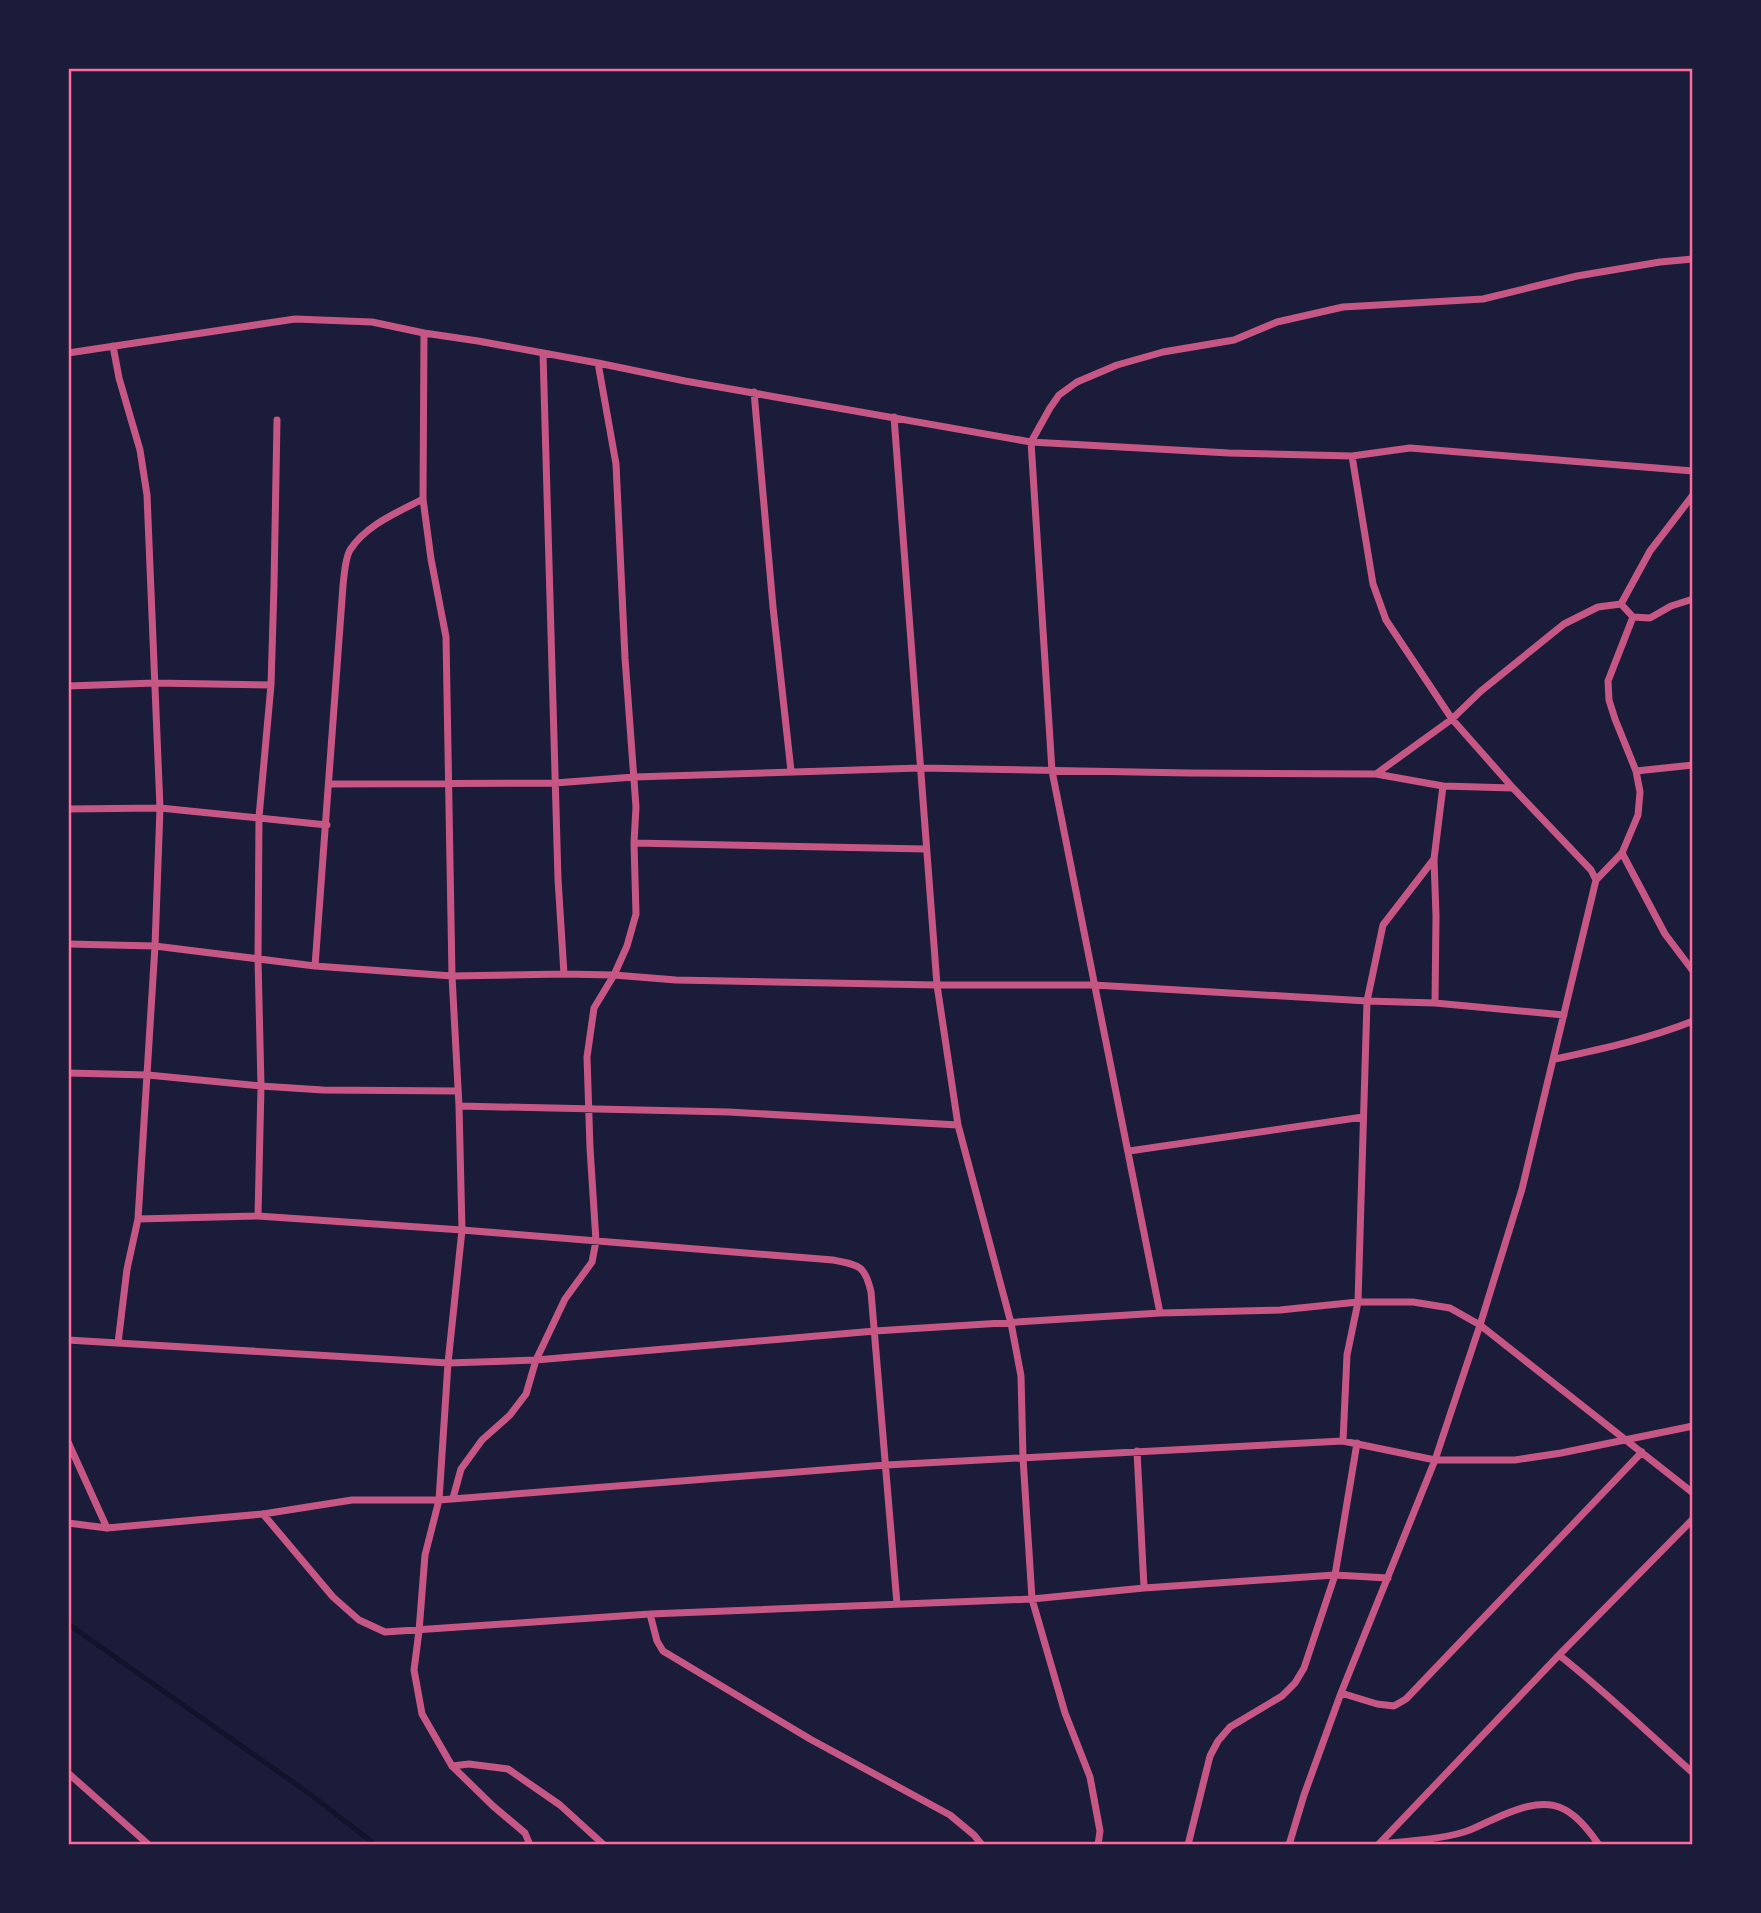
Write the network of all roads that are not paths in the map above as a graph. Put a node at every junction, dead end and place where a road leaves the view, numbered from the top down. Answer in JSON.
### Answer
{"nodes":[{"id":1,"x":1693,"y":259,"type":"edge"},
{"id":2,"x":424,"y":333,"type":"junction"},
{"id":3,"x":113,"y":346,"type":"junction"},
{"id":4,"x":68,"y":353,"type":"edge"},
{"id":5,"x":543,"y":353,"type":"junction"},
{"id":6,"x":598,"y":363,"type":"junction"},
{"id":7,"x":754,"y":392,"type":"junction"},
{"id":8,"x":894,"y":417,"type":"junction"},
{"id":9,"x":276,"y":420,"type":"dead end"},
{"id":10,"x":1031,"y":442,"type":"junction"},
{"id":11,"x":1352,"y":456,"type":"junction"},
{"id":12,"x":1693,"y":471,"type":"edge"},
{"id":13,"x":1693,"y":495,"type":"edge"},
{"id":14,"x":424,"y":499,"type":"junction"},
{"id":15,"x":1693,"y":599,"type":"edge"},
{"id":16,"x":1621,"y":604,"type":"junction"},
{"id":17,"x":1633,"y":617,"type":"junction"},
{"id":18,"x":155,"y":683,"type":"junction"},
{"id":19,"x":271,"y":685,"type":"junction"},
{"id":20,"x":68,"y":686,"type":"edge"},
{"id":21,"x":1452,"y":719,"type":"junction"},
{"id":22,"x":1693,"y":765,"type":"edge"},
{"id":23,"x":920,"y":768,"type":"junction"},
{"id":24,"x":791,"y":771,"type":"junction"},
{"id":25,"x":1052,"y":771,"type":"junction"},
{"id":26,"x":1636,"y":771,"type":"junction"},
{"id":27,"x":1376,"y":775,"type":"junction"},
{"id":28,"x":634,"y":776,"type":"junction"},
{"id":29,"x":448,"y":782,"type":"junction"},
{"id":30,"x":555,"y":783,"type":"junction"},
{"id":31,"x":330,"y":784,"type":"junction"},
{"id":32,"x":1443,"y":786,"type":"junction"},
{"id":33,"x":1513,"y":788,"type":"junction"},
{"id":34,"x":160,"y":808,"type":"junction"},
{"id":35,"x":68,"y":809,"type":"edge"},
{"id":36,"x":259,"y":817,"type":"junction"},
{"id":37,"x":327,"y":825,"type":"junction"},
{"id":38,"x":634,"y":844,"type":"junction"},
{"id":39,"x":926,"y":849,"type":"junction"},
{"id":40,"x":1622,"y":853,"type":"junction"},
{"id":41,"x":1434,"y":859,"type":"junction"},
{"id":42,"x":1596,"y":880,"type":"junction"},
{"id":43,"x":68,"y":944,"type":"edge"},
{"id":44,"x":155,"y":946,"type":"junction"},
{"id":45,"x":258,"y":958,"type":"junction"},
{"id":46,"x":315,"y":967,"type":"junction"},
{"id":47,"x":1693,"y":971,"type":"edge"},
{"id":48,"x":564,"y":974,"type":"junction"},
{"id":49,"x":614,"y":975,"type":"junction"},
{"id":50,"x":452,"y":976,"type":"junction"},
{"id":51,"x":937,"y":985,"type":"junction"},
{"id":52,"x":1094,"y":985,"type":"junction"},
{"id":53,"x":1367,"y":1001,"type":"junction"},
{"id":54,"x":1435,"y":1003,"type":"junction"},
{"id":55,"x":1564,"y":1015,"type":"junction"},
{"id":56,"x":1693,"y":1021,"type":"edge"},
{"id":57,"x":1555,"y":1059,"type":"junction"},
{"id":58,"x":68,"y":1073,"type":"edge"},
{"id":59,"x":148,"y":1075,"type":"junction"},
{"id":60,"x":261,"y":1086,"type":"junction"},
{"id":61,"x":458,"y":1091,"type":"junction"},
{"id":62,"x":459,"y":1105,"type":"junction"},
{"id":63,"x":587,"y":1109,"type":"junction"},
{"id":64,"x":1363,"y":1117,"type":"junction"},
{"id":65,"x":958,"y":1125,"type":"junction"},
{"id":66,"x":1129,"y":1151,"type":"junction"},
{"id":67,"x":258,"y":1216,"type":"junction"},
{"id":68,"x":138,"y":1219,"type":"junction"},
{"id":69,"x":462,"y":1230,"type":"junction"},
{"id":70,"x":596,"y":1241,"type":"junction"},
{"id":71,"x":1358,"y":1302,"type":"junction"},
{"id":72,"x":1160,"y":1313,"type":"junction"},
{"id":73,"x":1011,"y":1323,"type":"junction"},
{"id":74,"x":1480,"y":1325,"type":"junction"},
{"id":75,"x":875,"y":1331,"type":"junction"},
{"id":76,"x":68,"y":1340,"type":"edge"},
{"id":77,"x":118,"y":1343,"type":"junction"},
{"id":78,"x":536,"y":1360,"type":"junction"},
{"id":79,"x":448,"y":1363,"type":"junction"},
{"id":80,"x":1693,"y":1426,"type":"edge"},
{"id":81,"x":1624,"y":1439,"type":"junction"},
{"id":82,"x":1343,"y":1441,"type":"junction"},
{"id":83,"x":68,"y":1442,"type":"edge"},
{"id":84,"x":1357,"y":1443,"type":"junction"},
{"id":85,"x":1137,"y":1451,"type":"junction"},
{"id":86,"x":1642,"y":1452,"type":"junction"},
{"id":87,"x":1023,"y":1458,"type":"junction"},
{"id":88,"x":1435,"y":1460,"type":"junction"},
{"id":89,"x":886,"y":1465,"type":"junction"},
{"id":90,"x":1693,"y":1493,"type":"edge"},
{"id":91,"x":453,"y":1498,"type":"junction"},
{"id":92,"x":439,"y":1500,"type":"junction"},
{"id":93,"x":263,"y":1514,"type":"junction"},
{"id":94,"x":1693,"y":1519,"type":"edge"},
{"id":95,"x":68,"y":1523,"type":"edge"},
{"id":96,"x":107,"y":1528,"type":"junction"},
{"id":97,"x":1335,"y":1575,"type":"junction"},
{"id":98,"x":1388,"y":1578,"type":"junction"},
{"id":99,"x":1144,"y":1588,"type":"junction"},
{"id":100,"x":1032,"y":1599,"type":"junction"},
{"id":101,"x":897,"y":1604,"type":"junction"},
{"id":102,"x":650,"y":1614,"type":"junction"},
{"id":103,"x":419,"y":1631,"type":"junction"},
{"id":104,"x":1559,"y":1655,"type":"junction"},
{"id":105,"x":1341,"y":1693,"type":"junction"},
{"id":106,"x":452,"y":1766,"type":"junction"},
{"id":107,"x":68,"y":1773,"type":"edge"},
{"id":108,"x":1693,"y":1773,"type":"edge"},
{"id":109,"x":1378,"y":1844,"type":"edge"},
{"id":110,"x":149,"y":1845,"type":"edge"},
{"id":111,"x":530,"y":1845,"type":"edge"},
{"id":112,"x":604,"y":1845,"type":"edge"},
{"id":113,"x":982,"y":1845,"type":"edge"},
{"id":114,"x":1098,"y":1845,"type":"edge"},
{"id":115,"x":1188,"y":1845,"type":"edge"},
{"id":116,"x":1289,"y":1845,"type":"edge"},
{"id":117,"x":1599,"y":1845,"type":"edge"}],
"edges":[{"from":1,"to":10,"type":"street"},
{"from":2,"to":3,"type":"street"},
{"from":2,"to":5,"type":"street"},
{"from":2,"to":14,"type":"street"},
{"from":3,"to":4,"type":"street"},
{"from":3,"to":18,"type":"street"},
{"from":5,"to":6,"type":"street"},
{"from":5,"to":30,"type":"street"},
{"from":6,"to":7,"type":"street"},
{"from":6,"to":28,"type":"street"},
{"from":7,"to":8,"type":"street"},
{"from":7,"to":24,"type":"street"},
{"from":8,"to":10,"type":"street"},
{"from":8,"to":23,"type":"street"},
{"from":9,"to":19,"type":"street"},
{"from":10,"to":11,"type":"street"},
{"from":10,"to":25,"type":"street"},
{"from":11,"to":12,"type":"street"},
{"from":11,"to":21,"type":"street"},
{"from":13,"to":16,"type":"street"},
{"from":14,"to":29,"type":"street"},
{"from":14,"to":31,"type":"street"},
{"from":15,"to":17,"type":"street"},
{"from":16,"to":17,"type":"street"},
{"from":16,"to":21,"type":"street"},
{"from":17,"to":26,"type":"street"},
{"from":18,"to":19,"type":"street"},
{"from":18,"to":20,"type":"street"},
{"from":18,"to":34,"type":"street"},
{"from":19,"to":36,"type":"street"},
{"from":21,"to":27,"type":"street"},
{"from":21,"to":33,"type":"street"},
{"from":22,"to":26,"type":"street"},
{"from":23,"to":24,"type":"street"},
{"from":23,"to":25,"type":"street"},
{"from":23,"to":39,"type":"street"},
{"from":24,"to":28,"type":"street"},
{"from":25,"to":27,"type":"street"},
{"from":25,"to":52,"type":"street"},
{"from":26,"to":40,"type":"street"},
{"from":27,"to":32,"type":"street"},
{"from":28,"to":30,"type":"street"},
{"from":28,"to":38,"type":"street"},
{"from":29,"to":30,"type":"street"},
{"from":29,"to":31,"type":"street"},
{"from":29,"to":50,"type":"street"},
{"from":30,"to":48,"type":"street"},
{"from":31,"to":37,"type":"street"},
{"from":32,"to":33,"type":"street"},
{"from":32,"to":41,"type":"street"},
{"from":33,"to":42,"type":"street"},
{"from":34,"to":35,"type":"street"},
{"from":34,"to":36,"type":"street"},
{"from":34,"to":44,"type":"street"},
{"from":36,"to":37,"type":"street"},
{"from":36,"to":45,"type":"street"},
{"from":37,"to":46,"type":"street"},
{"from":38,"to":39,"type":"street"},
{"from":38,"to":49,"type":"street"},
{"from":39,"to":51,"type":"street"},
{"from":40,"to":42,"type":"street"},
{"from":40,"to":47,"type":"street"},
{"from":41,"to":53,"type":"street"},
{"from":41,"to":54,"type":"street"},
{"from":42,"to":55,"type":"street"},
{"from":43,"to":44,"type":"street"},
{"from":44,"to":45,"type":"street"},
{"from":44,"to":59,"type":"street"},
{"from":45,"to":46,"type":"street"},
{"from":45,"to":60,"type":"street"},
{"from":46,"to":50,"type":"street"},
{"from":48,"to":49,"type":"street"},
{"from":48,"to":50,"type":"street"},
{"from":49,"to":51,"type":"street"},
{"from":49,"to":63,"type":"street"},
{"from":50,"to":61,"type":"street"},
{"from":51,"to":52,"type":"street"},
{"from":51,"to":65,"type":"street"},
{"from":52,"to":53,"type":"street"},
{"from":52,"to":66,"type":"street"},
{"from":53,"to":54,"type":"street"},
{"from":53,"to":64,"type":"street"},
{"from":54,"to":55,"type":"street"},
{"from":55,"to":57,"type":"street"},
{"from":56,"to":57,"type":"street"},
{"from":57,"to":74,"type":"street"},
{"from":58,"to":59,"type":"street"},
{"from":59,"to":60,"type":"street"},
{"from":59,"to":68,"type":"street"},
{"from":60,"to":61,"type":"street"},
{"from":60,"to":67,"type":"street"},
{"from":61,"to":62,"type":"street"},
{"from":62,"to":63,"type":"street"},
{"from":62,"to":69,"type":"street"},
{"from":63,"to":65,"type":"street"},
{"from":63,"to":70,"type":"street"},
{"from":64,"to":66,"type":"street"},
{"from":64,"to":71,"type":"street"},
{"from":65,"to":73,"type":"street"},
{"from":66,"to":72,"type":"street"},
{"from":67,"to":68,"type":"street"},
{"from":67,"to":69,"type":"street"},
{"from":68,"to":77,"type":"street"},
{"from":69,"to":70,"type":"street"},
{"from":69,"to":79,"type":"street"},
{"from":70,"to":75,"type":"street"},
{"from":70,"to":78,"type":"street"},
{"from":71,"to":72,"type":"street"},
{"from":71,"to":74,"type":"street"},
{"from":71,"to":82,"type":"street"},
{"from":72,"to":73,"type":"street"},
{"from":73,"to":75,"type":"street"},
{"from":73,"to":87,"type":"street"},
{"from":74,"to":81,"type":"street"},
{"from":74,"to":88,"type":"street"},
{"from":75,"to":78,"type":"street"},
{"from":75,"to":89,"type":"street"},
{"from":76,"to":77,"type":"street"},
{"from":77,"to":79,"type":"street"},
{"from":78,"to":79,"type":"street"},
{"from":78,"to":91,"type":"street"},
{"from":79,"to":92,"type":"street"},
{"from":80,"to":81,"type":"street"},
{"from":81,"to":86,"type":"street"},
{"from":81,"to":88,"type":"street"},
{"from":82,"to":84,"type":"street"},
{"from":82,"to":85,"type":"street"},
{"from":83,"to":96,"type":"street"},
{"from":84,"to":88,"type":"street"},
{"from":84,"to":97,"type":"street"},
{"from":85,"to":87,"type":"street"},
{"from":85,"to":99,"type":"street"},
{"from":86,"to":90,"type":"street"},
{"from":86,"to":105,"type":"street"},
{"from":87,"to":89,"type":"street"},
{"from":87,"to":100,"type":"street"},
{"from":88,"to":98,"type":"street"},
{"from":89,"to":91,"type":"street"},
{"from":89,"to":101,"type":"street"},
{"from":91,"to":92,"type":"street"},
{"from":92,"to":93,"type":"street"},
{"from":92,"to":103,"type":"street"},
{"from":93,"to":96,"type":"street"},
{"from":93,"to":103,"type":"street"},
{"from":94,"to":104,"type":"street"},
{"from":95,"to":96,"type":"street"},
{"from":97,"to":98,"type":"street"},
{"from":97,"to":99,"type":"street"},
{"from":97,"to":115,"type":"street"},
{"from":98,"to":105,"type":"street"},
{"from":99,"to":100,"type":"street"},
{"from":100,"to":101,"type":"street"},
{"from":100,"to":114,"type":"street"},
{"from":101,"to":102,"type":"street"},
{"from":102,"to":103,"type":"street"},
{"from":102,"to":113,"type":"street"},
{"from":103,"to":106,"type":"street"},
{"from":104,"to":108,"type":"street"},
{"from":104,"to":109,"type":"street"},
{"from":105,"to":116,"type":"street"},
{"from":106,"to":111,"type":"street"},
{"from":106,"to":112,"type":"street"},
{"from":107,"to":110,"type":"street"},
{"from":109,"to":117,"type":"street"}]}
